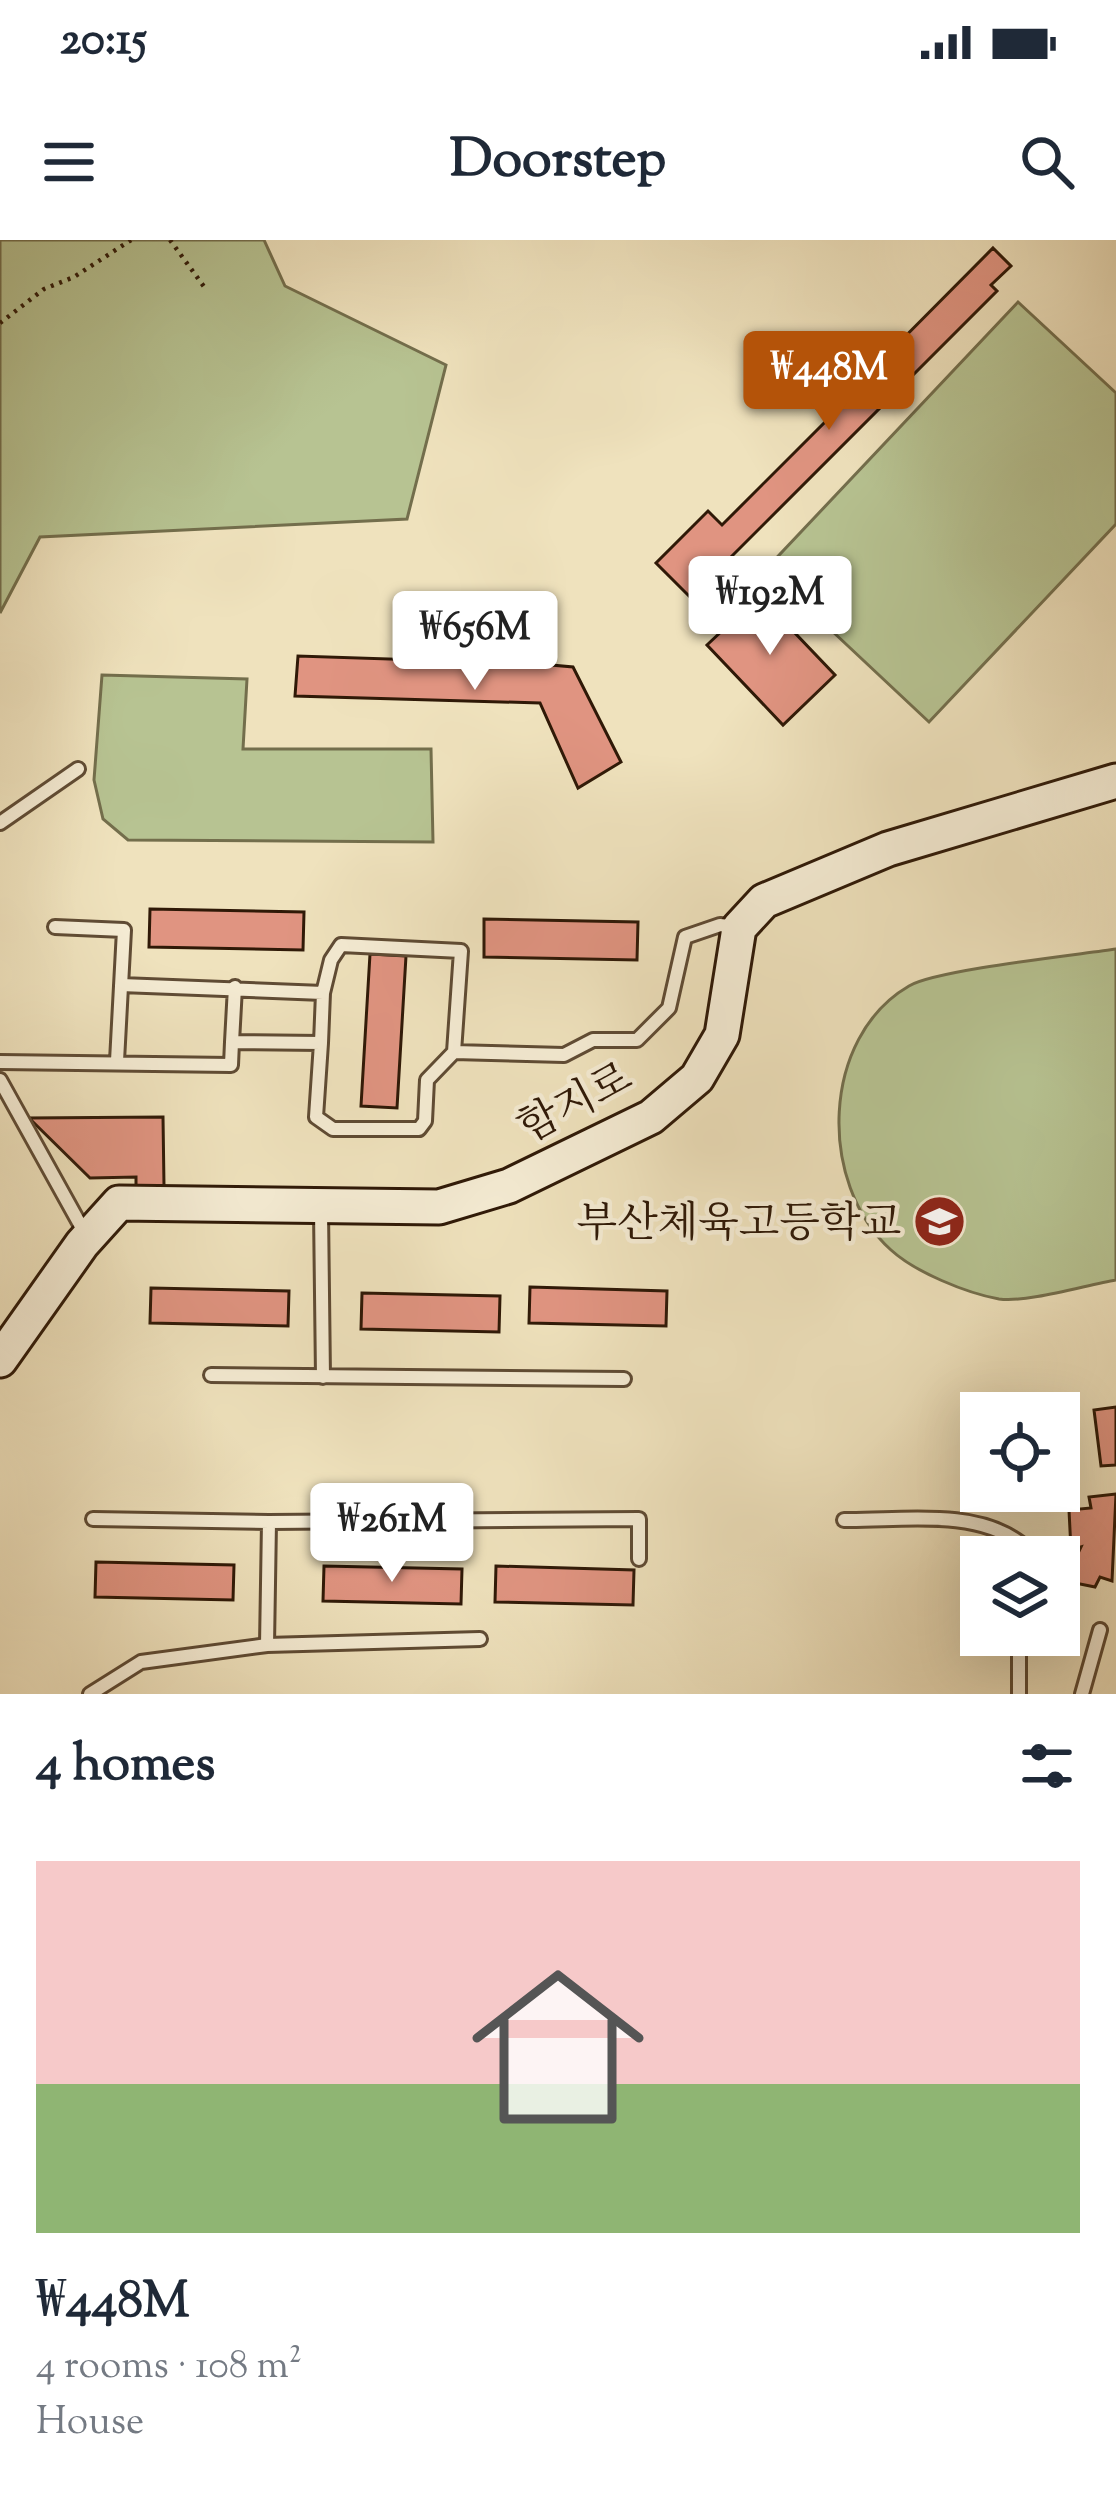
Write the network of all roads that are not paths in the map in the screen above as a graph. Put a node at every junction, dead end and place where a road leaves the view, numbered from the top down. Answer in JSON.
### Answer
{"nodes":[{"id":1,"x":78,"y":769,"type":"dead end"},
{"id":2,"x":1116,"y":781,"type":"edge"},
{"id":3,"x":0,"y":823,"type":"edge"},
{"id":4,"x":55,"y":927,"type":"dead end"},
{"id":5,"x":739,"y":928,"type":"junction"},
{"id":6,"x":121,"y":985,"type":"junction"},
{"id":7,"x":235,"y":987,"type":"junction"},
{"id":8,"x":323,"y":993,"type":"junction"},
{"id":9,"x":232,"y":1042,"type":"junction"},
{"id":10,"x":321,"y":1043,"type":"junction"},
{"id":11,"x":454,"y":1052,"type":"junction"},
{"id":12,"x":117,"y":1061,"type":"junction"},
{"id":13,"x":0,"y":1062,"type":"edge"},
{"id":14,"x":0,"y":1080,"type":"edge"},
{"id":15,"x":321,"y":1207,"type":"junction"},
{"id":16,"x":88,"y":1238,"type":"junction"},
{"id":17,"x":0,"y":1360,"type":"edge"},
{"id":18,"x":211,"y":1375,"type":"dead end"},
{"id":19,"x":323,"y":1377,"type":"junction"},
{"id":20,"x":624,"y":1378,"type":"dead end"},
{"id":21,"x":93,"y":1519,"type":"dead end"},
{"id":22,"x":844,"y":1520,"type":"dead end"},
{"id":23,"x":269,"y":1522,"type":"junction"},
{"id":24,"x":1011,"y":1536,"type":"edge"},
{"id":25,"x":639,"y":1559,"type":"dead end"},
{"id":26,"x":1100,"y":1630,"type":"dead end"},
{"id":27,"x":480,"y":1639,"type":"dead end"},
{"id":28,"x":268,"y":1645,"type":"junction"},
{"id":29,"x":1019,"y":1656,"type":"edge"},
{"id":30,"x":90,"y":1694,"type":"edge"},
{"id":31,"x":1019,"y":1694,"type":"edge"},
{"id":32,"x":1082,"y":1694,"type":"edge"}],
"edges":[{"from":1,"to":3,"type":"lane"},
{"from":2,"to":5,"type":"street"},
{"from":4,"to":6,"type":"lane"},
{"from":5,"to":11,"type":"lane"},
{"from":5,"to":15,"type":"street","name":"함지로"},
{"from":6,"to":7,"type":"lane"},
{"from":6,"to":12,"type":"lane"},
{"from":7,"to":8,"type":"lane"},
{"from":7,"to":9,"type":"lane"},
{"from":8,"to":10,"type":"lane"},
{"from":8,"to":11,"type":"lane"},
{"from":9,"to":10,"type":"lane"},
{"from":9,"to":12,"type":"lane"},
{"from":10,"to":11,"type":"lane"},
{"from":12,"to":13,"type":"lane"},
{"from":14,"to":16,"type":"lane"},
{"from":15,"to":16,"type":"street","name":"함지로"},
{"from":15,"to":19,"type":"lane"},
{"from":16,"to":17,"type":"street","name":"함지로"},
{"from":18,"to":19,"type":"lane"},
{"from":19,"to":20,"type":"lane"},
{"from":21,"to":23,"type":"lane"},
{"from":22,"to":24,"type":"lane"},
{"from":23,"to":25,"type":"lane"},
{"from":23,"to":28,"type":"lane"},
{"from":26,"to":32,"type":"lane"},
{"from":27,"to":28,"type":"lane"},
{"from":28,"to":30,"type":"lane"},
{"from":29,"to":31,"type":"lane"}]}
